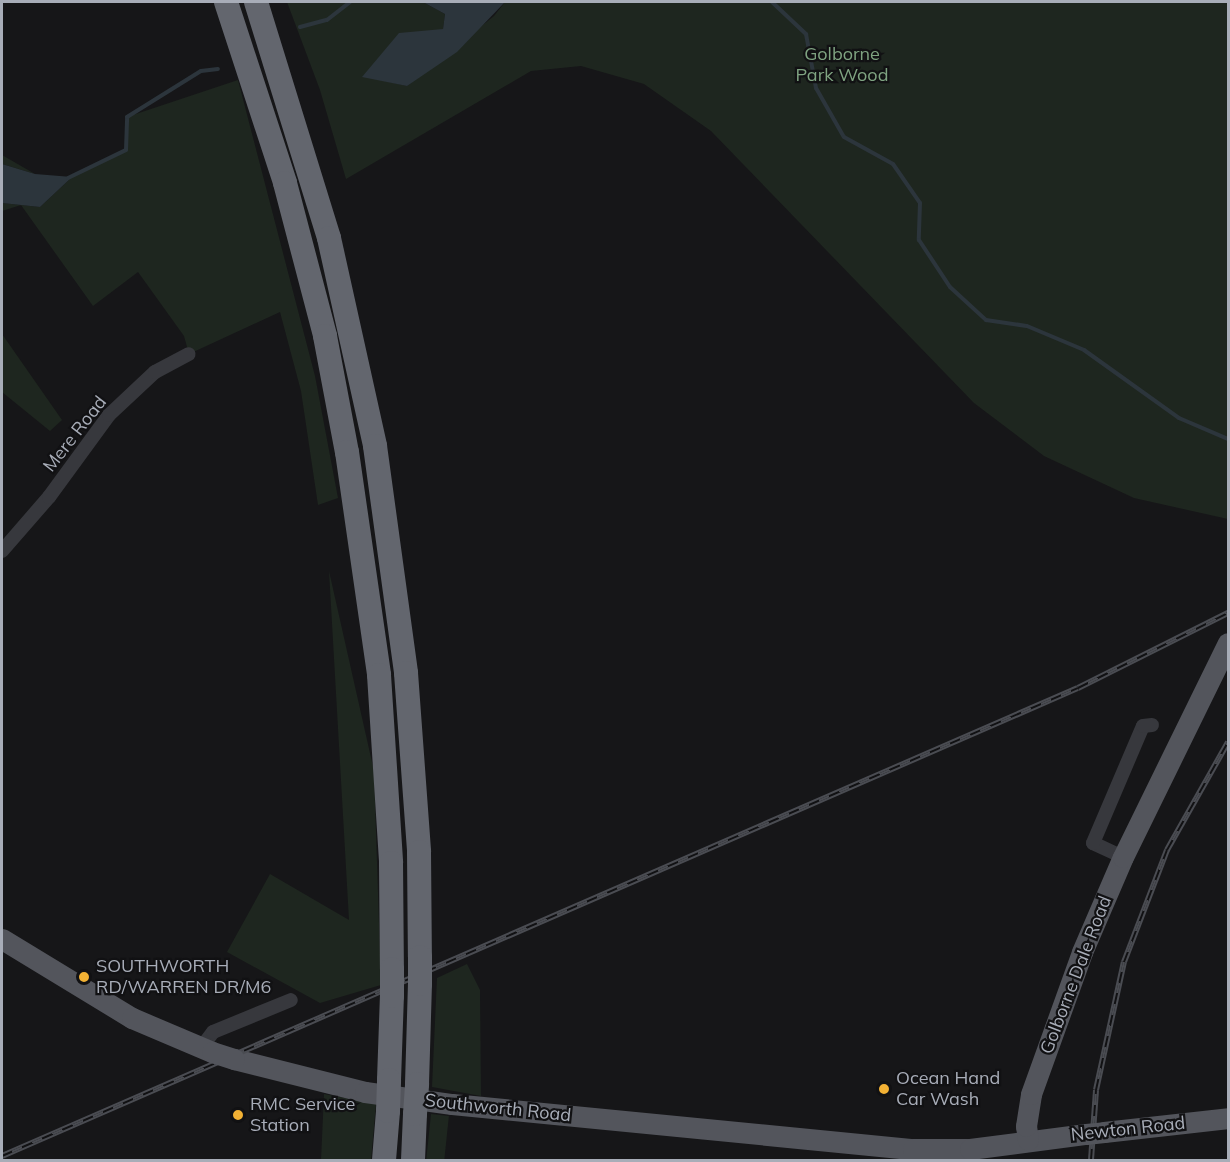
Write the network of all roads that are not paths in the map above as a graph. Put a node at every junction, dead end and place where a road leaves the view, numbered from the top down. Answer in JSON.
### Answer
{"nodes":[{"id":1,"x":226,"y":2,"type":"edge"},
{"id":2,"x":256,"y":2,"type":"edge"},
{"id":3,"x":189,"y":354,"type":"dead end"},
{"id":4,"x":2,"y":551,"type":"edge"},
{"id":5,"x":1228,"y":643,"type":"edge"},
{"id":6,"x":1152,"y":725,"type":"dead end"},
{"id":7,"x":1123,"y":857,"type":"junction"},
{"id":8,"x":2,"y":939,"type":"edge"},
{"id":9,"x":291,"y":1000,"type":"dead end"},
{"id":10,"x":207,"y":1050,"type":"junction"},
{"id":11,"x":1228,"y":1118,"type":"edge"},
{"id":12,"x":1035,"y":1140,"type":"junction"},
{"id":13,"x":980,"y":1154,"type":"edge"},
{"id":14,"x":384,"y":1161,"type":"edge"},
{"id":15,"x":412,"y":1161,"type":"edge"}],
"edges":[{"from":1,"to":14,"type":"highway","bridge":true},
{"from":2,"to":15,"type":"highway","bridge":true},
{"from":3,"to":4,"type":"street","name":"Mere Road"},
{"from":5,"to":7,"type":"main road","name":"Golborne Dale Road"},
{"from":6,"to":7,"type":"street"},
{"from":7,"to":12,"type":"main road","name":"Golborne Dale Road"},
{"from":8,"to":10,"type":"main road","name":"Southworth Road"},
{"from":9,"to":10,"type":"street"},
{"from":10,"to":13,"type":"main road","name":"Southworth Road","bridge":true},
{"from":11,"to":12,"type":"main road","name":"Newton Road"},
{"from":12,"to":13,"type":"main road","name":"Southworth Road"}]}
